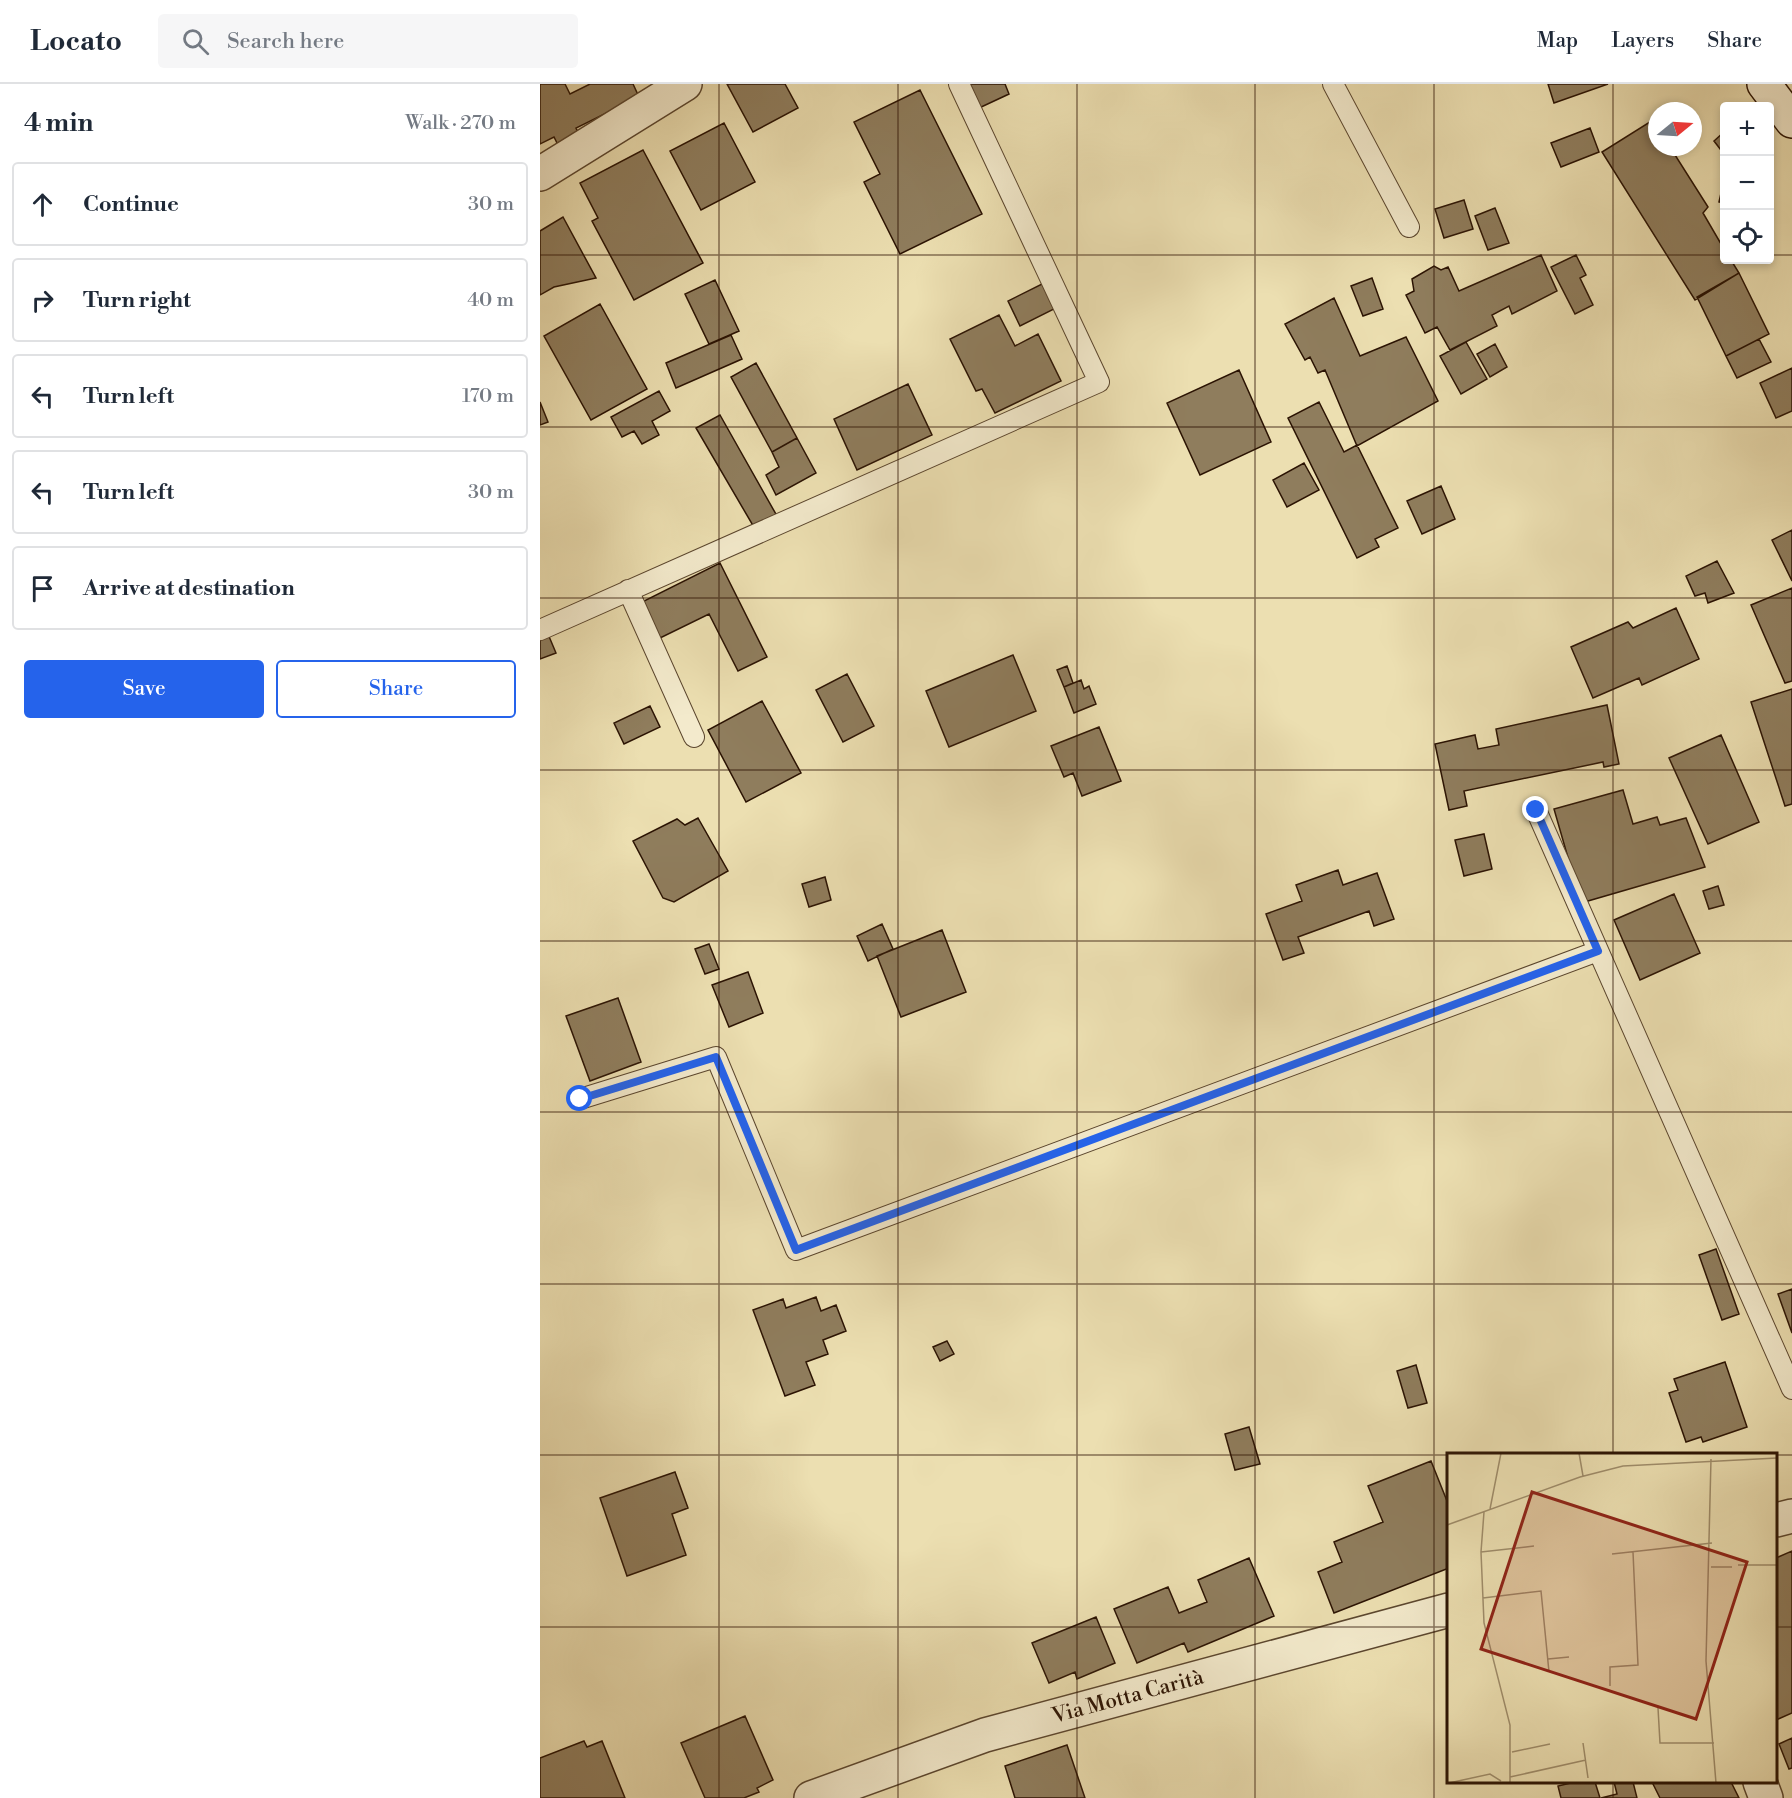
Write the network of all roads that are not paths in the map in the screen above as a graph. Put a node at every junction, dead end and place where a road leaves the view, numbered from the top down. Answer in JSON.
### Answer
{"nodes":[{"id":1,"x":685,"y":84,"type":"edge"},
{"id":2,"x":959,"y":84,"type":"edge"},
{"id":3,"x":1333,"y":84,"type":"edge"},
{"id":4,"x":1764,"y":84,"type":"edge"},
{"id":5,"x":1792,"y":121,"type":"edge"},
{"id":6,"x":540,"y":174,"type":"edge"},
{"id":7,"x":1409,"y":226,"type":"dead end"},
{"id":8,"x":628,"y":590,"type":"junction"},
{"id":9,"x":540,"y":630,"type":"edge"},
{"id":10,"x":694,"y":737,"type":"dead end"},
{"id":11,"x":1536,"y":810,"type":"dead end"},
{"id":12,"x":1598,"y":951,"type":"junction"},
{"id":13,"x":580,"y":1099,"type":"dead end"},
{"id":14,"x":1792,"y":1389,"type":"edge"},
{"id":15,"x":1792,"y":1516,"type":"edge"},
{"id":16,"x":1777,"y":1520,"type":"edge"},
{"id":17,"x":1447,"y":1611,"type":"edge"},
{"id":18,"x":1760,"y":1783,"type":"edge"},
{"id":19,"x":811,"y":1798,"type":"edge"},
{"id":20,"x":1766,"y":1798,"type":"edge"}],
"edges":[{"from":1,"to":6,"type":"street"},
{"from":2,"to":8,"type":"lane"},
{"from":3,"to":7,"type":"lane"},
{"from":4,"to":5,"type":"street"},
{"from":8,"to":9,"type":"lane"},
{"from":8,"to":10,"type":"lane"},
{"from":11,"to":12,"type":"lane"},
{"from":12,"to":13,"type":"lane"},
{"from":12,"to":14,"type":"lane"},
{"from":15,"to":16,"type":"street"},
{"from":17,"to":19,"type":"street","name":"Via Motta Carità"},
{"from":18,"to":20,"type":"street"}]}
